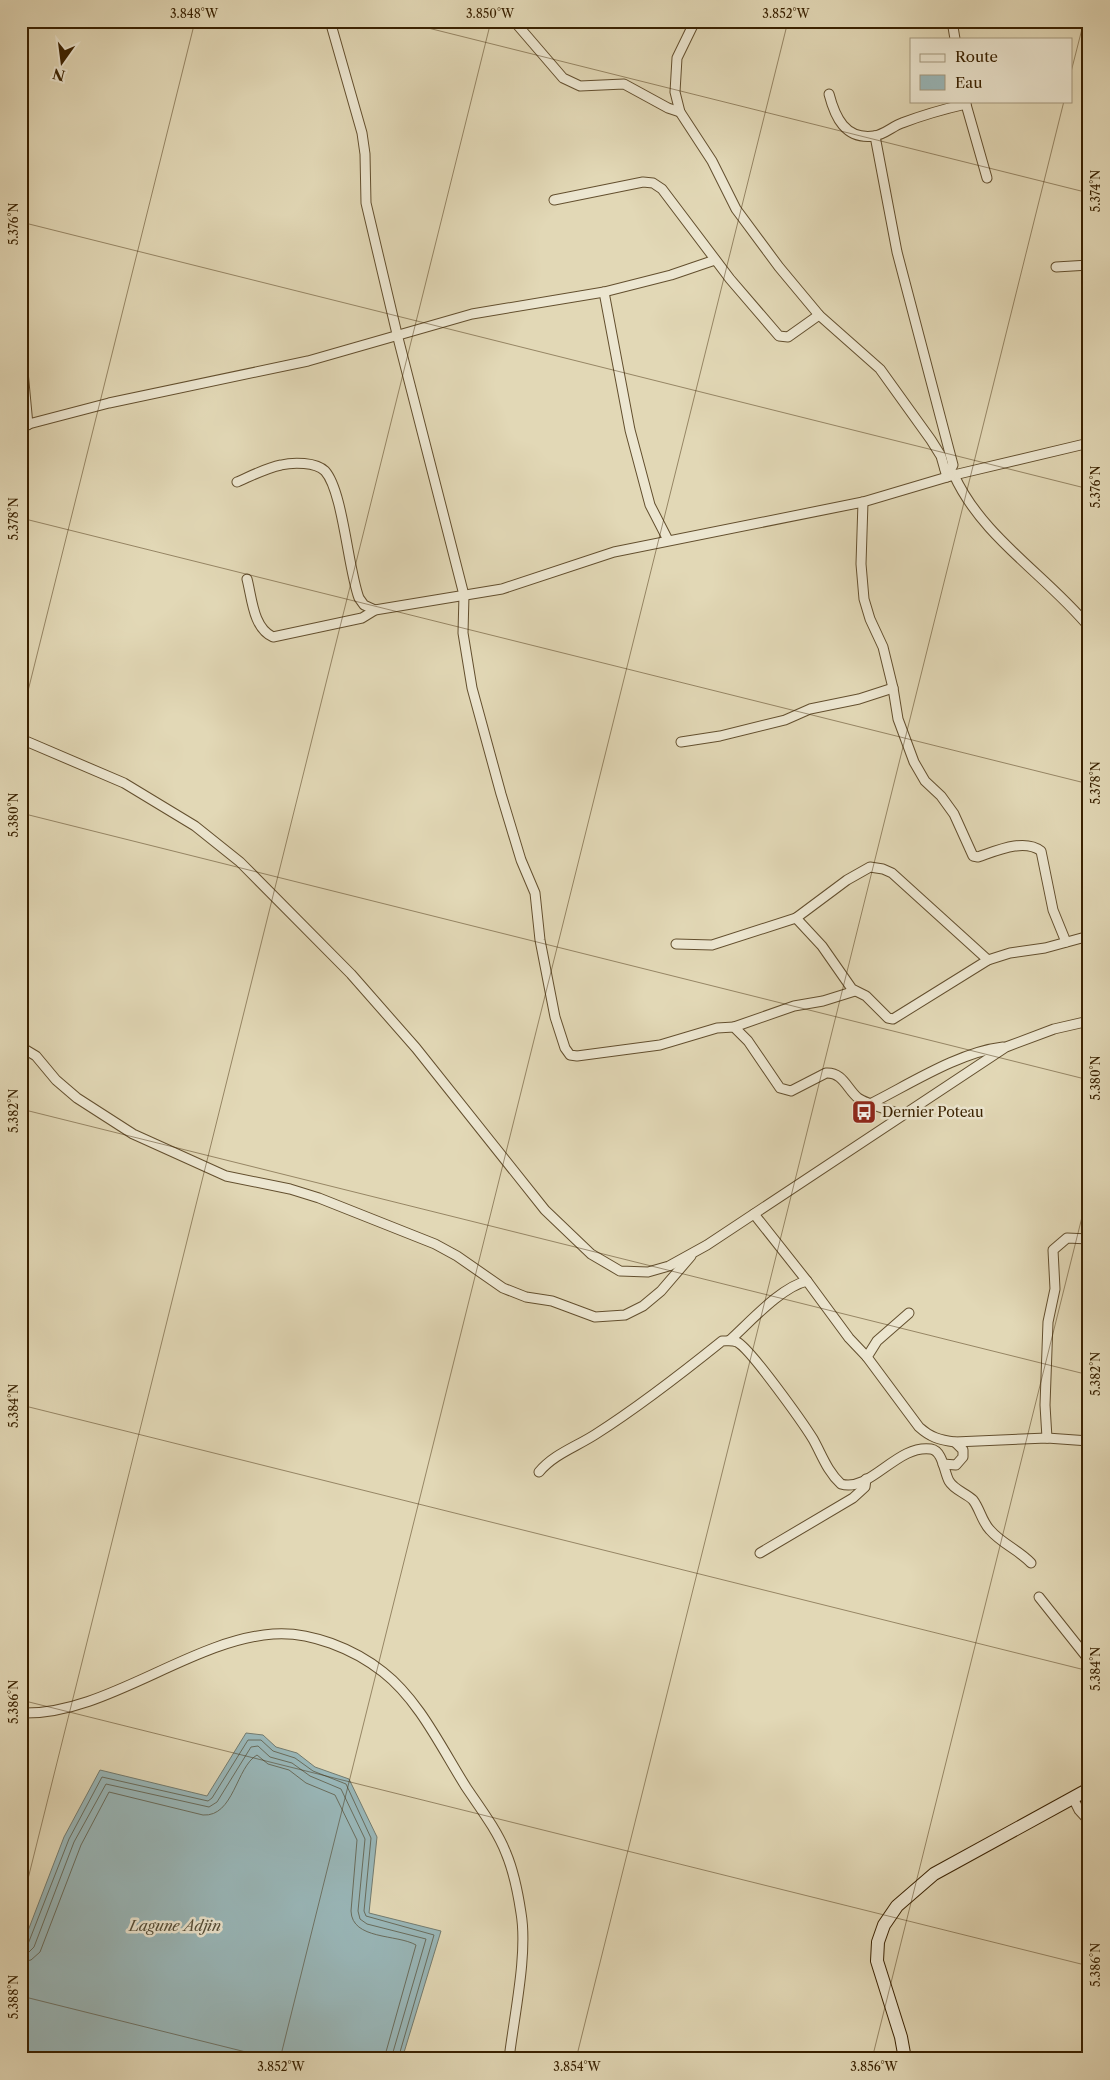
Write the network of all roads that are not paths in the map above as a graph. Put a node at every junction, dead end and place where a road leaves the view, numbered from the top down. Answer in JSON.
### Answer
{"nodes":[{"id":1,"x":330,"y":21,"type":"edge"},
{"id":2,"x":514,"y":21,"type":"edge"},
{"id":3,"x":695,"y":21,"type":"edge"},
{"id":4,"x":952,"y":21,"type":"edge"},
{"id":5,"x":955,"y":38,"type":"edge"},
{"id":6,"x":829,"y":94,"type":"dead end"},
{"id":7,"x":965,"y":102,"type":"edge"},
{"id":8,"x":680,"y":112,"type":"junction"},
{"id":9,"x":875,"y":136,"type":"junction"},
{"id":10,"x":987,"y":178,"type":"dead end"},
{"id":11,"x":554,"y":200,"type":"dead end"},
{"id":12,"x":715,"y":260,"type":"junction"},
{"id":13,"x":1089,"y":265,"type":"edge"},
{"id":14,"x":1056,"y":266,"type":"dead end"},
{"id":15,"x":604,"y":292,"type":"junction"},
{"id":16,"x":819,"y":315,"type":"junction"},
{"id":17,"x":397,"y":334,"type":"junction"},
{"id":18,"x":21,"y":350,"type":"edge"},
{"id":19,"x":25,"y":426,"type":"edge"},
{"id":20,"x":1089,"y":443,"type":"edge"},
{"id":21,"x":949,"y":474,"type":"junction"},
{"id":22,"x":238,"y":482,"type":"dead end"},
{"id":23,"x":863,"y":502,"type":"junction"},
{"id":24,"x":668,"y":540,"type":"junction"},
{"id":25,"x":246,"y":579,"type":"dead end"},
{"id":26,"x":464,"y":595,"type":"junction"},
{"id":27,"x":375,"y":610,"type":"junction"},
{"id":28,"x":1089,"y":627,"type":"edge"},
{"id":29,"x":894,"y":688,"type":"junction"},
{"id":30,"x":21,"y":739,"type":"edge"},
{"id":31,"x":681,"y":742,"type":"dead end"},
{"id":32,"x":796,"y":918,"type":"junction"},
{"id":33,"x":1089,"y":936,"type":"edge"},
{"id":34,"x":1066,"y":942,"type":"junction"},
{"id":35,"x":676,"y":944,"type":"dead end"},
{"id":36,"x":988,"y":960,"type":"junction"},
{"id":37,"x":855,"y":991,"type":"junction"},
{"id":38,"x":1089,"y":1021,"type":"edge"},
{"id":39,"x":734,"y":1027,"type":"junction"},
{"id":40,"x":21,"y":1047,"type":"edge"},
{"id":41,"x":1006,"y":1047,"type":"junction"},
{"id":42,"x":870,"y":1104,"type":"junction"},
{"id":43,"x":902,"y":1115,"type":"junction"},
{"id":44,"x":754,"y":1214,"type":"junction"},
{"id":45,"x":1089,"y":1239,"type":"edge"},
{"id":46,"x":696,"y":1250,"type":"junction"},
{"id":47,"x":807,"y":1281,"type":"junction"},
{"id":48,"x":909,"y":1313,"type":"dead end"},
{"id":49,"x":730,"y":1340,"type":"junction"},
{"id":50,"x":867,"y":1357,"type":"junction"},
{"id":51,"x":1047,"y":1438,"type":"junction"},
{"id":52,"x":940,"y":1441,"type":"junction"},
{"id":53,"x":1089,"y":1441,"type":"edge"},
{"id":54,"x":955,"y":1442,"type":"junction"},
{"id":55,"x":936,"y":1451,"type":"junction"},
{"id":56,"x":943,"y":1464,"type":"junction"},
{"id":57,"x":540,"y":1472,"type":"dead end"},
{"id":58,"x":866,"y":1479,"type":"junction"},
{"id":59,"x":760,"y":1553,"type":"dead end"},
{"id":60,"x":1031,"y":1563,"type":"dead end"},
{"id":61,"x":1039,"y":1597,"type":"dead end"},
{"id":62,"x":1089,"y":1660,"type":"edge"},
{"id":63,"x":21,"y":1713,"type":"edge"},
{"id":64,"x":1089,"y":1789,"type":"edge"},
{"id":65,"x":1073,"y":1798,"type":"junction"},
{"id":66,"x":1089,"y":1821,"type":"edge"},
{"id":67,"x":509,"y":2059,"type":"edge"},
{"id":68,"x":905,"y":2059,"type":"edge"}],
"edges":[{"from":1,"to":17,"type":"street"},
{"from":2,"to":8,"type":"street"},
{"from":3,"to":8,"type":"street"},
{"from":4,"to":5,"type":"street"},
{"from":6,"to":9,"type":"street"},
{"from":7,"to":9,"type":"street"},
{"from":7,"to":10,"type":"street"},
{"from":8,"to":16,"type":"street"},
{"from":9,"to":21,"type":"street"},
{"from":11,"to":12,"type":"street"},
{"from":12,"to":15,"type":"street"},
{"from":12,"to":16,"type":"street"},
{"from":13,"to":14,"type":"street"},
{"from":15,"to":17,"type":"street"},
{"from":15,"to":24,"type":"street"},
{"from":16,"to":21,"type":"street"},
{"from":17,"to":19,"type":"street"},
{"from":17,"to":26,"type":"street"},
{"from":18,"to":19,"type":"street"},
{"from":20,"to":21,"type":"street"},
{"from":21,"to":23,"type":"street"},
{"from":21,"to":28,"type":"street"},
{"from":22,"to":27,"type":"street"},
{"from":23,"to":24,"type":"street"},
{"from":23,"to":29,"type":"street"},
{"from":24,"to":26,"type":"street"},
{"from":25,"to":27,"type":"street"},
{"from":26,"to":27,"type":"street"},
{"from":26,"to":39,"type":"street"},
{"from":29,"to":31,"type":"street"},
{"from":29,"to":34,"type":"street"},
{"from":30,"to":46,"type":"street"},
{"from":32,"to":35,"type":"street"},
{"from":32,"to":36,"type":"street"},
{"from":32,"to":37,"type":"street"},
{"from":33,"to":34,"type":"street"},
{"from":34,"to":36,"type":"street"},
{"from":36,"to":37,"type":"street"},
{"from":37,"to":39,"type":"street"},
{"from":38,"to":41,"type":"street"},
{"from":39,"to":42,"type":"street"},
{"from":40,"to":46,"type":"street"},
{"from":41,"to":42,"type":"street"},
{"from":41,"to":43,"type":"street"},
{"from":42,"to":43,"type":"street"},
{"from":43,"to":44,"type":"street"},
{"from":44,"to":46,"type":"street"},
{"from":44,"to":47,"type":"street"},
{"from":45,"to":51,"type":"street"},
{"from":47,"to":49,"type":"street"},
{"from":47,"to":50,"type":"street"},
{"from":48,"to":50,"type":"street"},
{"from":49,"to":57,"type":"street"},
{"from":49,"to":58,"type":"street"},
{"from":50,"to":52,"type":"street"},
{"from":51,"to":53,"type":"street"},
{"from":51,"to":54,"type":"street"},
{"from":52,"to":54,"type":"street"},
{"from":52,"to":55,"type":"street"},
{"from":54,"to":56,"type":"street"},
{"from":55,"to":56,"type":"street"},
{"from":55,"to":58,"type":"street"},
{"from":56,"to":60,"type":"street"},
{"from":58,"to":59,"type":"street"},
{"from":61,"to":62,"type":"street"},
{"from":63,"to":67,"type":"street"},
{"from":64,"to":65,"type":"street"},
{"from":65,"to":66,"type":"street"},
{"from":65,"to":68,"type":"street"}]}
